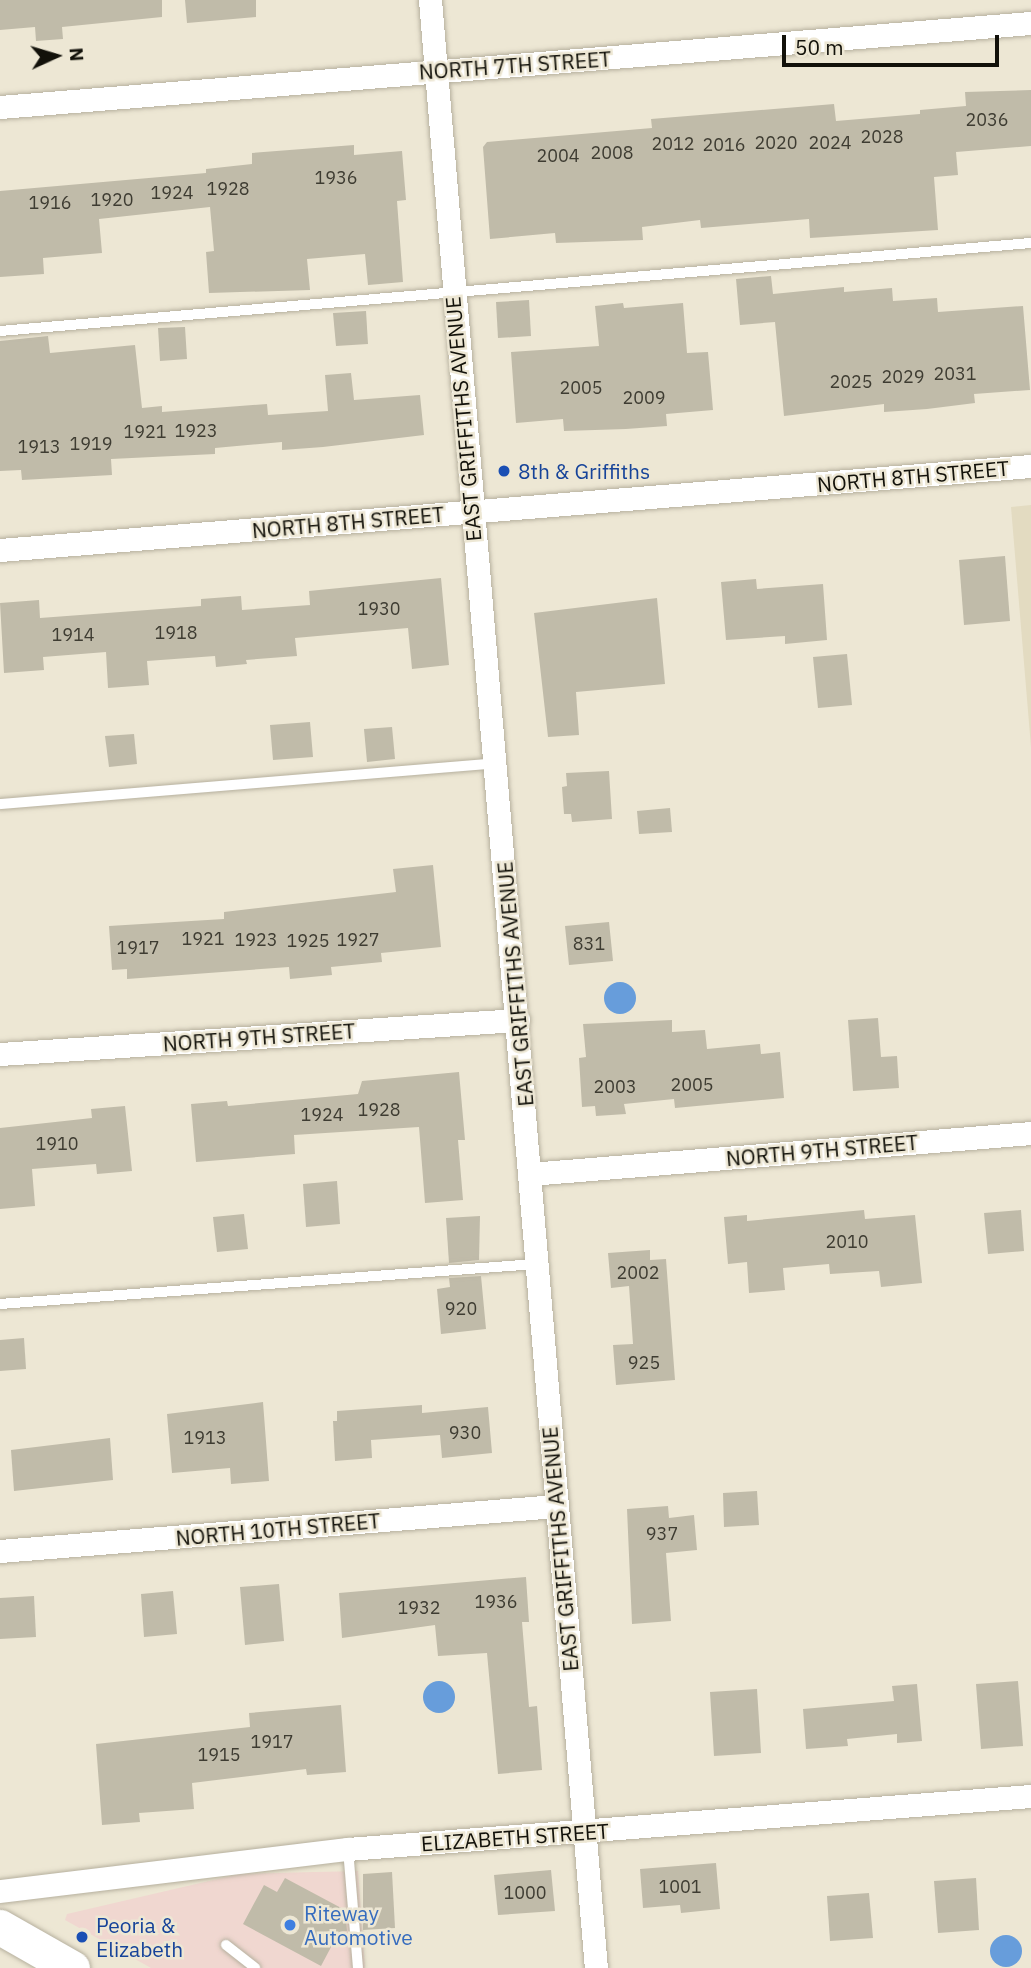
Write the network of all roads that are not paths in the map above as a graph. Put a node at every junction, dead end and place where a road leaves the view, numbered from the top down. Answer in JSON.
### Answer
{"nodes":[{"id":1,"x":430,"y":0,"type":"edge"},
{"id":2,"x":1031,"y":23,"type":"edge"},
{"id":3,"x":436,"y":71,"type":"junction"},
{"id":4,"x":0,"y":107,"type":"edge"},
{"id":5,"x":1031,"y":243,"type":"edge"},
{"id":6,"x":452,"y":293,"type":"junction"},
{"id":7,"x":0,"y":331,"type":"edge"},
{"id":8,"x":1031,"y":466,"type":"edge"},
{"id":9,"x":471,"y":512,"type":"junction"},
{"id":10,"x":0,"y":550,"type":"edge"},
{"id":11,"x":496,"y":763,"type":"junction"},
{"id":12,"x":0,"y":804,"type":"edge"},
{"id":13,"x":518,"y":1020,"type":"junction"},
{"id":14,"x":0,"y":1054,"type":"edge"},
{"id":15,"x":1031,"y":1133,"type":"edge"},
{"id":16,"x":530,"y":1174,"type":"junction"},
{"id":17,"x":536,"y":1264,"type":"junction"},
{"id":18,"x":0,"y":1304,"type":"edge"},
{"id":19,"x":556,"y":1506,"type":"junction"},
{"id":20,"x":0,"y":1551,"type":"edge"},
{"id":21,"x":1031,"y":1796,"type":"edge"},
{"id":22,"x":585,"y":1832,"type":"junction"},
{"id":23,"x":348,"y":1849,"type":"junction"},
{"id":24,"x":0,"y":1891,"type":"edge"},
{"id":25,"x":0,"y":1927,"type":"edge"},
{"id":26,"x":226,"y":1945,"type":"dead end"},
{"id":27,"x":72,"y":1968,"type":"edge"},
{"id":28,"x":255,"y":1968,"type":"edge"},
{"id":29,"x":358,"y":1968,"type":"edge"},
{"id":30,"x":596,"y":1968,"type":"edge"}],
"edges":[{"from":1,"to":3,"type":"street","name":"EAST GRIFFITHS AVENUE"},
{"from":2,"to":3,"type":"street","name":"NORTH 7TH STREET"},
{"from":3,"to":4,"type":"street","name":"NORTH 7TH STREET"},
{"from":3,"to":6,"type":"street","name":"EAST GRIFFITHS AVENUE"},
{"from":5,"to":6,"type":"lane"},
{"from":6,"to":7,"type":"lane"},
{"from":6,"to":9,"type":"street","name":"EAST GRIFFITHS AVENUE"},
{"from":8,"to":9,"type":"street","name":"NORTH 8TH STREET"},
{"from":9,"to":10,"type":"street","name":"NORTH 8TH STREET"},
{"from":9,"to":11,"type":"street","name":"EAST GRIFFITHS AVENUE"},
{"from":11,"to":12,"type":"lane"},
{"from":11,"to":13,"type":"street","name":"EAST GRIFFITHS AVENUE"},
{"from":13,"to":14,"type":"street","name":"NORTH 9TH STREET"},
{"from":13,"to":16,"type":"street","name":"EAST GRIFFITHS AVENUE"},
{"from":15,"to":16,"type":"street","name":"NORTH 9TH STREET"},
{"from":16,"to":17,"type":"street","name":"EAST GRIFFITHS AVENUE"},
{"from":17,"to":18,"type":"lane"},
{"from":17,"to":19,"type":"street","name":"EAST GRIFFITHS AVENUE"},
{"from":19,"to":20,"type":"street","name":"NORTH 10TH STREET"},
{"from":19,"to":22,"type":"street","name":"EAST GRIFFITHS AVENUE"},
{"from":21,"to":22,"type":"street","name":"ELIZABETH STREET"},
{"from":22,"to":23,"type":"street","name":"ELIZABETH STREET"},
{"from":22,"to":30,"type":"street","name":"EAST GRIFFITHS AVENUE"},
{"from":23,"to":24,"type":"street","name":"ELIZABETH STREET"},
{"from":23,"to":29,"type":"lane"},
{"from":25,"to":27,"type":"main road"},
{"from":26,"to":28,"type":"lane"}]}
